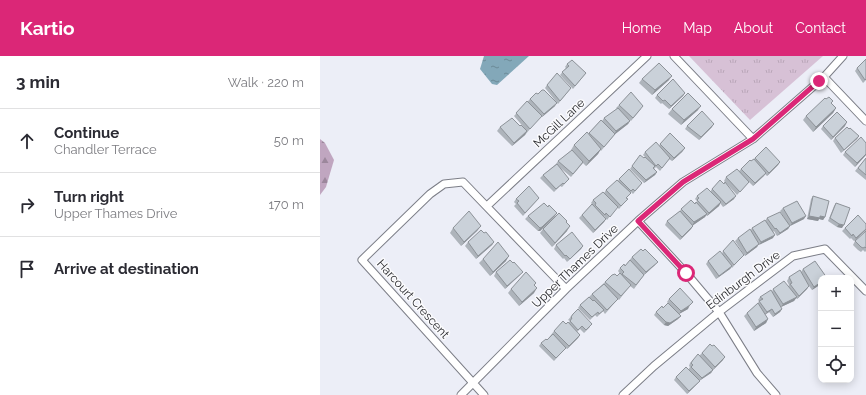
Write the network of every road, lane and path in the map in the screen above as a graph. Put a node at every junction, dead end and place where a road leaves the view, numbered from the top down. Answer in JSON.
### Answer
{"nodes":[{"id":1,"x":647,"y":56,"type":"edge"},
{"id":2,"x":674,"y":56,"type":"edge"},
{"id":3,"x":843,"y":56,"type":"edge"},
{"id":4,"x":824,"y":77,"type":"junction"},
{"id":5,"x":866,"y":121,"type":"edge"},
{"id":6,"x":753,"y":139,"type":"junction"},
{"id":7,"x":486,"y":206,"type":"junction"},
{"id":8,"x":638,"y":221,"type":"junction"},
{"id":9,"x":566,"y":289,"type":"junction"},
{"id":10,"x":866,"y":291,"type":"edge"},
{"id":11,"x":719,"y":312,"type":"junction"},
{"id":12,"x":472,"y":382,"type":"junction"},
{"id":13,"x":461,"y":395,"type":"edge"},
{"id":14,"x":484,"y":395,"type":"edge"},
{"id":15,"x":623,"y":395,"type":"edge"},
{"id":16,"x":776,"y":395,"type":"edge"}],
"edges":[{"from":1,"to":7,"type":"street","name":"McGill Lane"},
{"from":2,"to":6,"type":"street"},
{"from":3,"to":4,"type":"street","name":"Upper Thames Drive"},
{"from":4,"to":5,"type":"street"},
{"from":4,"to":6,"type":"street","name":"Upper Thames Drive"},
{"from":6,"to":8,"type":"street","name":"Upper Thames Drive"},
{"from":7,"to":9,"type":"street","name":"Harcourt Crescent"},
{"from":7,"to":12,"type":"street","name":"Harcourt Crescent"},
{"from":8,"to":9,"type":"street","name":"Upper Thames Drive"},
{"from":8,"to":11,"type":"street"},
{"from":9,"to":12,"type":"street","name":"Upper Thames Drive"},
{"from":10,"to":11,"type":"street","name":"Edinburgh Drive"},
{"from":11,"to":15,"type":"street","name":"Edinburgh Drive"},
{"from":11,"to":16,"type":"street"},
{"from":12,"to":13,"type":"street","name":"Upper Thames Drive"},
{"from":12,"to":14,"type":"street"}]}
